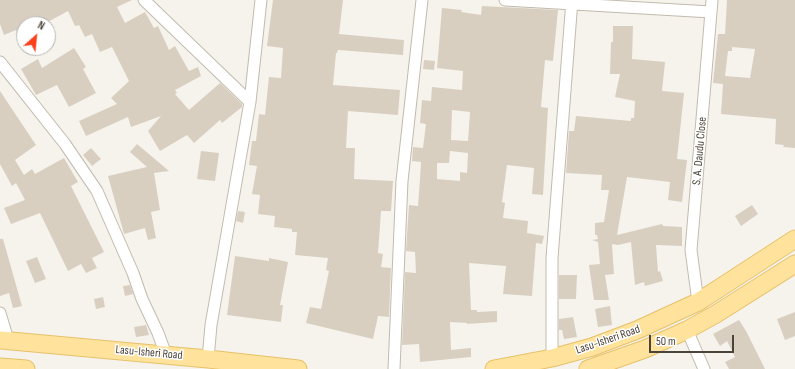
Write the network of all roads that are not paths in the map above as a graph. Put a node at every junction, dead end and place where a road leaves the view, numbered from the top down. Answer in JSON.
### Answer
{"nodes":[{"id":1,"x":144,"y":0,"type":"edge"},
{"id":2,"x":261,"y":0,"type":"edge"},
{"id":3,"x":422,"y":0,"type":"edge"},
{"id":4,"x":506,"y":0,"type":"edge"},
{"id":5,"x":712,"y":0,"type":"edge"},
{"id":6,"x":572,"y":2,"type":"edge"},
{"id":7,"x":711,"y":12,"type":"junction"},
{"id":8,"x":0,"y":62,"type":"edge"},
{"id":9,"x":250,"y":102,"type":"junction"},
{"id":10,"x":795,"y":239,"type":"edge"},
{"id":11,"x":795,"y":264,"type":"edge"},
{"id":12,"x":698,"y":302,"type":"junction"},
{"id":13,"x":0,"y":313,"type":"edge"},
{"id":14,"x":687,"y":330,"type":"junction"},
{"id":15,"x":4,"y":340,"type":"edge"},
{"id":16,"x":166,"y":355,"type":"junction"},
{"id":17,"x":552,"y":358,"type":"junction"},
{"id":18,"x":208,"y":359,"type":"junction"},
{"id":19,"x":0,"y":366,"type":"edge"},
{"id":20,"x":26,"y":369,"type":"edge"},
{"id":21,"x":298,"y":369,"type":"edge"},
{"id":22,"x":394,"y":369,"type":"edge"},
{"id":23,"x":494,"y":369,"type":"edge"},
{"id":24,"x":588,"y":369,"type":"edge"},
{"id":25,"x":704,"y":369,"type":"edge"}],
"edges":[{"from":1,"to":9,"type":"street"},
{"from":2,"to":9,"type":"street"},
{"from":3,"to":22,"type":"street"},
{"from":4,"to":6,"type":"street"},
{"from":5,"to":7,"type":"street","name":"S. A. Daudu Close"},
{"from":6,"to":7,"type":"street"},
{"from":6,"to":17,"type":"street"},
{"from":7,"to":12,"type":"street","name":"S. A. Daudu Close"},
{"from":8,"to":16,"type":"street"},
{"from":9,"to":18,"type":"street"},
{"from":10,"to":12,"type":"main road","name":"Lasu-Isheri Road"},
{"from":11,"to":14,"type":"main road","name":"Lasu-Isheri Road"},
{"from":12,"to":17,"type":"main road","name":"Lasu-Isheri Road"},
{"from":13,"to":15,"type":"street"},
{"from":14,"to":24,"type":"main road","name":"Lasu-Isheri Road"},
{"from":14,"to":25,"type":"street"},
{"from":15,"to":16,"type":"main road","name":"Lasu-Isheri Road"},
{"from":16,"to":18,"type":"main road","name":"Lasu-Isheri Road"},
{"from":17,"to":23,"type":"main road","name":"Lasu-Isheri Road"},
{"from":18,"to":21,"type":"main road","name":"Lasu-Isheri Road"},
{"from":19,"to":20,"type":"main road"}]}
